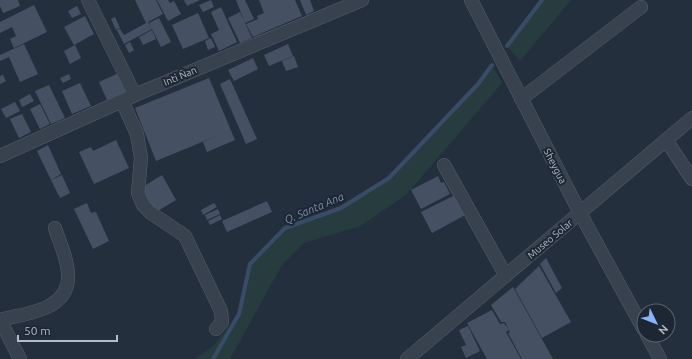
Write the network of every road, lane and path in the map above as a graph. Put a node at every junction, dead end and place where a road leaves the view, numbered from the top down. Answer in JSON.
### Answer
{"nodes":[{"id":1,"x":362,"y":0,"type":"edge"},
{"id":2,"x":471,"y":0,"type":"edge"},
{"id":3,"x":93,"y":2,"type":"edge"},
{"id":4,"x":641,"y":6,"type":"dead end"},
{"id":5,"x":135,"y":95,"type":"junction"},
{"id":6,"x":521,"y":99,"type":"junction"},
{"id":7,"x":122,"y":101,"type":"junction"},
{"id":8,"x":692,"y":118,"type":"edge"},
{"id":9,"x":666,"y":140,"type":"junction"},
{"id":10,"x":0,"y":156,"type":"edge"},
{"id":11,"x":444,"y":165,"type":"dead end"},
{"id":12,"x":692,"y":180,"type":"edge"},
{"id":13,"x":580,"y":213,"type":"junction"},
{"id":14,"x":55,"y":228,"type":"dead end"},
{"id":15,"x":506,"y":276,"type":"junction"},
{"id":16,"x":636,"y":315,"type":"edge"},
{"id":17,"x":0,"y":320,"type":"edge"},
{"id":18,"x":216,"y":330,"type":"dead end"},
{"id":19,"x":651,"y":343,"type":"edge"},
{"id":20,"x":20,"y":359,"type":"edge"},
{"id":21,"x":407,"y":359,"type":"edge"},
{"id":22,"x":660,"y":359,"type":"edge"}],
"edges":[{"from":1,"to":5,"type":"street","name":"Inti Ñan"},
{"from":2,"to":6,"type":"street","name":"Sheygua"},
{"from":3,"to":5,"type":"street"},
{"from":4,"to":6,"type":"street"},
{"from":5,"to":7,"type":"street","name":"Inti Ñan"},
{"from":6,"to":13,"type":"street","name":"Sheygua"},
{"from":7,"to":10,"type":"street","name":"Inti Ñan"},
{"from":7,"to":18,"type":"street"},
{"from":8,"to":9,"type":"street","name":"Museo Solar"},
{"from":9,"to":12,"type":"street"},
{"from":9,"to":13,"type":"street","name":"Museo Solar"},
{"from":11,"to":15,"type":"street"},
{"from":13,"to":15,"type":"street","name":"Museo Solar"},
{"from":13,"to":16,"type":"street","name":"Sheygua"},
{"from":14,"to":17,"type":"street"},
{"from":15,"to":21,"type":"street","name":"Museo Solar"},
{"from":17,"to":20,"type":"street"},
{"from":19,"to":22,"type":"street"}]}
